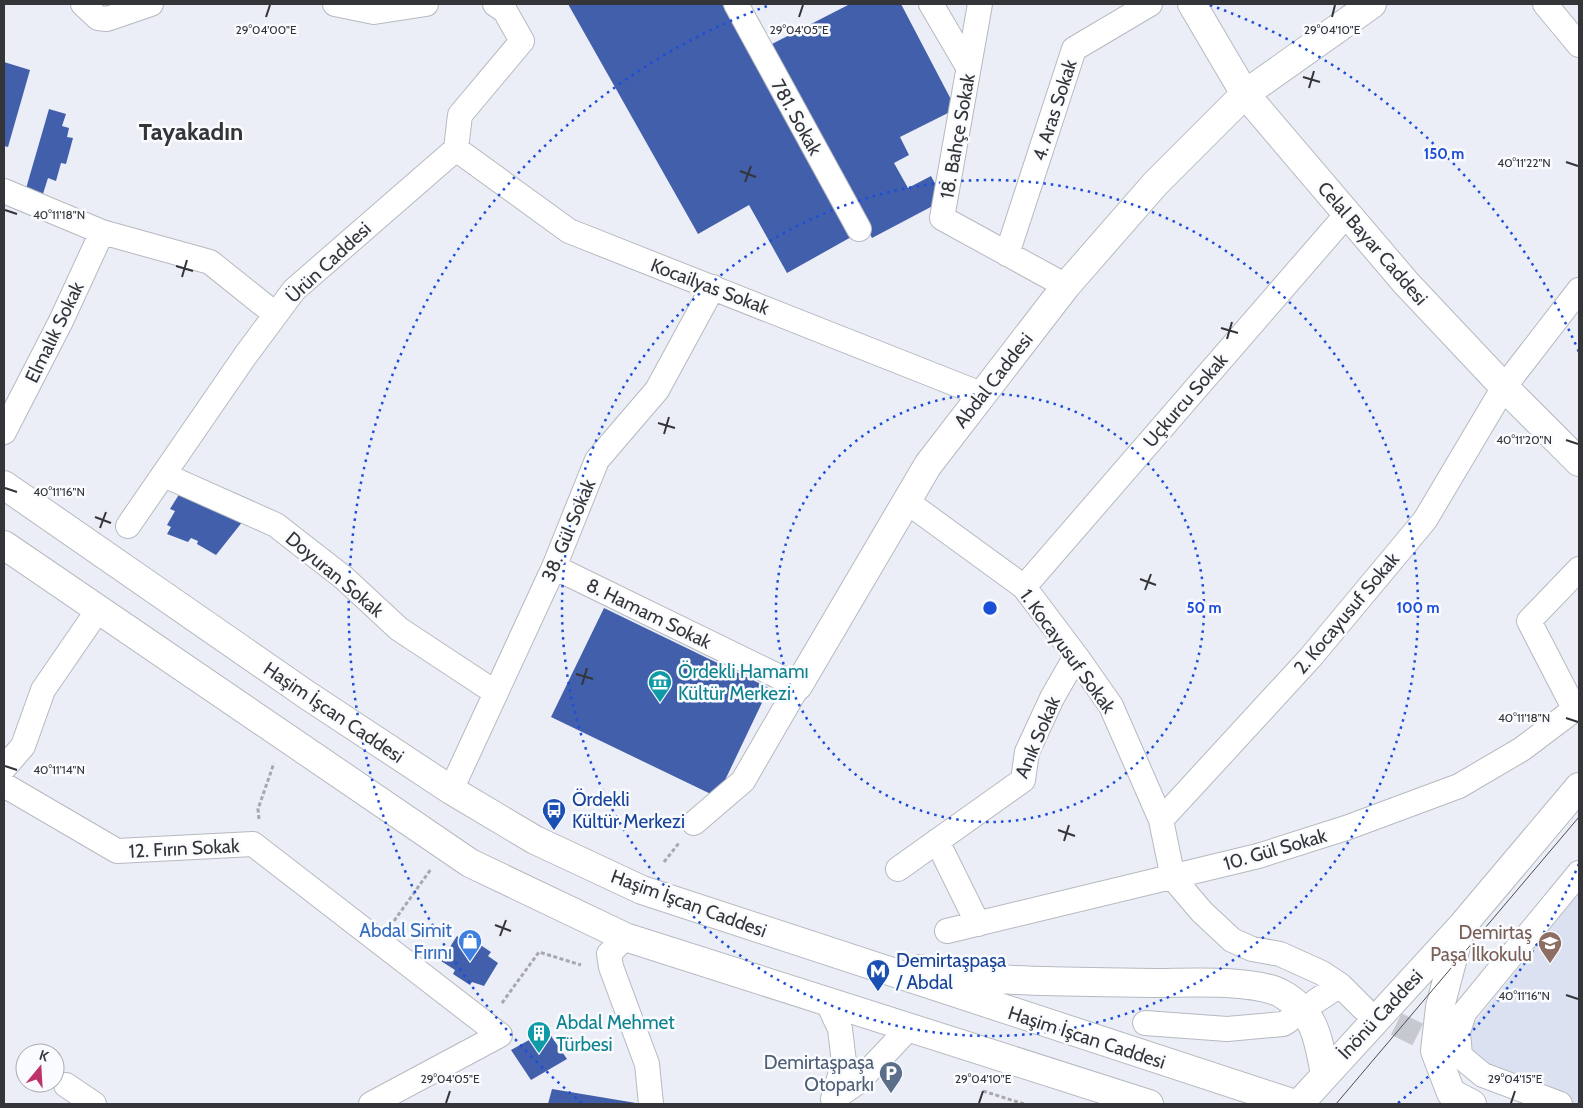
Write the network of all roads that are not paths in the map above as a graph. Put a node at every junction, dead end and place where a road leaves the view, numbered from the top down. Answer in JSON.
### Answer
{"nodes":[{"id":1,"x":83,"y":4,"type":"edge"},
{"id":2,"x":151,"y":4,"type":"edge"},
{"id":3,"x":336,"y":4,"type":"edge"},
{"id":4,"x":426,"y":4,"type":"edge"},
{"id":5,"x":495,"y":4,"type":"edge"},
{"id":6,"x":520,"y":4,"type":"edge"},
{"id":7,"x":736,"y":4,"type":"edge"},
{"id":8,"x":931,"y":4,"type":"edge"},
{"id":9,"x":980,"y":4,"type":"edge"},
{"id":10,"x":1150,"y":4,"type":"edge"},
{"id":11,"x":1192,"y":4,"type":"edge"},
{"id":12,"x":1372,"y":4,"type":"edge"},
{"id":13,"x":1545,"y":4,"type":"edge"},
{"id":14,"x":522,"y":41,"type":"junction"},
{"id":15,"x":1579,"y":45,"type":"edge"},
{"id":16,"x":968,"y":67,"type":"junction"},
{"id":17,"x":1245,"y":94,"type":"junction"},
{"id":18,"x":456,"y":149,"type":"junction"},
{"id":19,"x":4,"y":191,"type":"edge"},
{"id":20,"x":1347,"y":214,"type":"junction"},
{"id":21,"x":858,"y":230,"type":"dead end"},
{"id":22,"x":102,"y":232,"type":"junction"},
{"id":23,"x":1008,"y":254,"type":"junction"},
{"id":24,"x":1066,"y":286,"type":"junction"},
{"id":25,"x":712,"y":287,"type":"junction"},
{"id":26,"x":1579,"y":290,"type":"edge"},
{"id":27,"x":275,"y":314,"type":"junction"},
{"id":28,"x":1504,"y":387,"type":"junction"},
{"id":29,"x":982,"y":394,"type":"junction"},
{"id":30,"x":4,"y":432,"type":"edge"},
{"id":31,"x":1579,"y":462,"type":"edge"},
{"id":32,"x":164,"y":475,"type":"junction"},
{"id":33,"x":4,"y":485,"type":"edge"},
{"id":34,"x":906,"y":502,"type":"junction"},
{"id":35,"x":128,"y":526,"type":"dead end"},
{"id":36,"x":4,"y":544,"type":"edge"},
{"id":37,"x":554,"y":567,"type":"junction"},
{"id":38,"x":1579,"y":569,"type":"edge"},
{"id":39,"x":1024,"y":587,"type":"junction"},
{"id":40,"x":98,"y":610,"type":"junction"},
{"id":41,"x":1076,"y":656,"type":"junction"},
{"id":42,"x":798,"y":686,"type":"junction"},
{"id":43,"x":496,"y":693,"type":"junction"},
{"id":44,"x":1577,"y":708,"type":"edge"},
{"id":45,"x":4,"y":768,"type":"edge"},
{"id":46,"x":4,"y":785,"type":"edge"},
{"id":47,"x":1579,"y":787,"type":"edge"},
{"id":48,"x":451,"y":790,"type":"junction"},
{"id":49,"x":1161,"y":820,"type":"junction"},
{"id":50,"x":694,"y":823,"type":"dead end"},
{"id":51,"x":937,"y":841,"type":"junction"},
{"id":52,"x":898,"y":869,"type":"dead end"},
{"id":53,"x":1579,"y":873,"type":"edge"},
{"id":54,"x":1172,"y":878,"type":"junction"},
{"id":55,"x":978,"y":924,"type":"junction"},
{"id":56,"x":1461,"y":927,"type":"junction"},
{"id":57,"x":946,"y":931,"type":"dead end"},
{"id":58,"x":625,"y":937,"type":"junction"},
{"id":59,"x":829,"y":952,"type":"junction"},
{"id":60,"x":1340,"y":985,"type":"junction"},
{"id":61,"x":826,"y":1001,"type":"junction"},
{"id":62,"x":1316,"y":1001,"type":"dead end"},
{"id":63,"x":1364,"y":1008,"type":"tunnel mouth"},
{"id":64,"x":1288,"y":1021,"type":"dead end"},
{"id":65,"x":1145,"y":1024,"type":"dead end"},
{"id":66,"x":910,"y":1027,"type":"junction"},
{"id":67,"x":1325,"y":1074,"type":"junction"},
{"id":68,"x":66,"y":1085,"type":"dead end"},
{"id":69,"x":834,"y":1103,"type":"edge"},
{"id":70,"x":1292,"y":1103,"type":"edge"},
{"id":71,"x":94,"y":1104,"type":"edge"},
{"id":72,"x":372,"y":1104,"type":"edge"},
{"id":73,"x":651,"y":1104,"type":"edge"},
{"id":74,"x":1149,"y":1104,"type":"edge"},
{"id":75,"x":1472,"y":1104,"type":"edge"},
{"id":76,"x":1560,"y":1104,"type":"edge"}],
"edges":[{"from":1,"to":2,"type":"street"},
{"from":3,"to":4,"type":"street"},
{"from":5,"to":14,"type":"street"},
{"from":6,"to":14,"type":"street"},
{"from":7,"to":21,"type":"street","name":"781. Sokak"},
{"from":8,"to":16,"type":"street"},
{"from":9,"to":16,"type":"street","name":"18. Bahçe Sokak"},
{"from":10,"to":23,"type":"street","name":"4. Aras Sokak"},
{"from":11,"to":17,"type":"main road","name":"Celal Bayar Caddesi"},
{"from":12,"to":17,"type":"main road","name":"Abdal Caddesi"},
{"from":13,"to":15,"type":"street"},
{"from":14,"to":18,"type":"street"},
{"from":16,"to":23,"type":"street","name":"18. Bahçe Sokak"},
{"from":17,"to":20,"type":"main road","name":"Celal Bayar Caddesi"},
{"from":17,"to":24,"type":"main road","name":"Abdal Caddesi"},
{"from":18,"to":25,"type":"street","name":"Kocailyas Sokak"},
{"from":18,"to":27,"type":"street","name":"Ürün Caddesi"},
{"from":19,"to":22,"type":"street"},
{"from":20,"to":28,"type":"main road","name":"Celal Bayar Caddesi"},
{"from":20,"to":39,"type":"street","name":"Uçkurcu Sokak"},
{"from":22,"to":27,"type":"street"},
{"from":22,"to":30,"type":"street","name":"Elmalık Sokak"},
{"from":23,"to":24,"type":"street","name":"18. Bahçe Sokak"},
{"from":24,"to":29,"type":"main road","name":"Abdal Caddesi"},
{"from":25,"to":29,"type":"street","name":"Kocailyas Sokak"},
{"from":25,"to":37,"type":"street","name":"38. Gül Sokak"},
{"from":26,"to":28,"type":"street","name":"2. Kocayusuf Sokak"},
{"from":27,"to":32,"type":"street","name":"Ürün Caddesi"},
{"from":28,"to":31,"type":"main road","name":"Celal Bayar Caddesi"},
{"from":28,"to":49,"type":"street","name":"2. Kocayusuf Sokak"},
{"from":29,"to":34,"type":"main road","name":"Abdal Caddesi"},
{"from":32,"to":35,"type":"street","name":"Ürün Caddesi"},
{"from":32,"to":43,"type":"street","name":"Doyuran Sokak"},
{"from":33,"to":48,"type":"main road","name":"Haşim İşcan Caddesi"},
{"from":34,"to":39,"type":"street","name":"1. Kocayusuf Sokak"},
{"from":34,"to":42,"type":"main road","name":"Abdal Caddesi"},
{"from":36,"to":40,"type":"main road"},
{"from":37,"to":42,"type":"street","name":"8. Hamam Sokak"},
{"from":37,"to":43,"type":"street","name":"38. Gül Sokak"},
{"from":38,"to":44,"type":"street"},
{"from":39,"to":41,"type":"street","name":"1. Kocayusuf Sokak"},
{"from":40,"to":45,"type":"street"},
{"from":40,"to":58,"type":"main road"},
{"from":41,"to":49,"type":"street","name":"1. Kocayusuf Sokak"},
{"from":41,"to":51,"type":"street","name":"Anık Sokak"},
{"from":42,"to":50,"type":"street","name":"Abdal Caddesi"},
{"from":43,"to":48,"type":"street","name":"38. Gül Sokak"},
{"from":44,"to":54,"type":"street","name":"10. Gül Sokak"},
{"from":46,"to":72,"type":"street","name":"12. Fırın Sokak"},
{"from":47,"to":56,"type":"main road","name":"İnönü Caddesi"},
{"from":48,"to":59,"type":"main road","name":"Haşim İşcan Caddesi"},
{"from":49,"to":54,"type":"street","name":"1. Kocayusuf Sokak"},
{"from":51,"to":52,"type":"street","name":"Anık Sokak"},
{"from":51,"to":55,"type":"street"},
{"from":53,"to":76,"type":"street"},
{"from":54,"to":55,"type":"street","name":"10. Gül Sokak"},
{"from":54,"to":60,"type":"street"},
{"from":55,"to":57,"type":"street","name":"10. Gül Sokak"},
{"from":56,"to":67,"type":"main road","name":"İnönü Caddesi"},
{"from":56,"to":75,"type":"main road"},
{"from":58,"to":61,"type":"main road"},
{"from":58,"to":73,"type":"street"},
{"from":59,"to":67,"type":"main road"},
{"from":59,"to":70,"type":"main road","name":"Haşim İşcan Caddesi"},
{"from":60,"to":62,"type":"street"},
{"from":60,"to":63,"type":"street"},
{"from":61,"to":66,"type":"main road"},
{"from":61,"to":69,"type":"street"},
{"from":64,"to":65,"type":"street"},
{"from":66,"to":69,"type":"street"},
{"from":66,"to":74,"type":"main road"},
{"from":67,"to":70,"type":"main road","name":"İnönü Caddesi"},
{"from":68,"to":71,"type":"street"}]}
